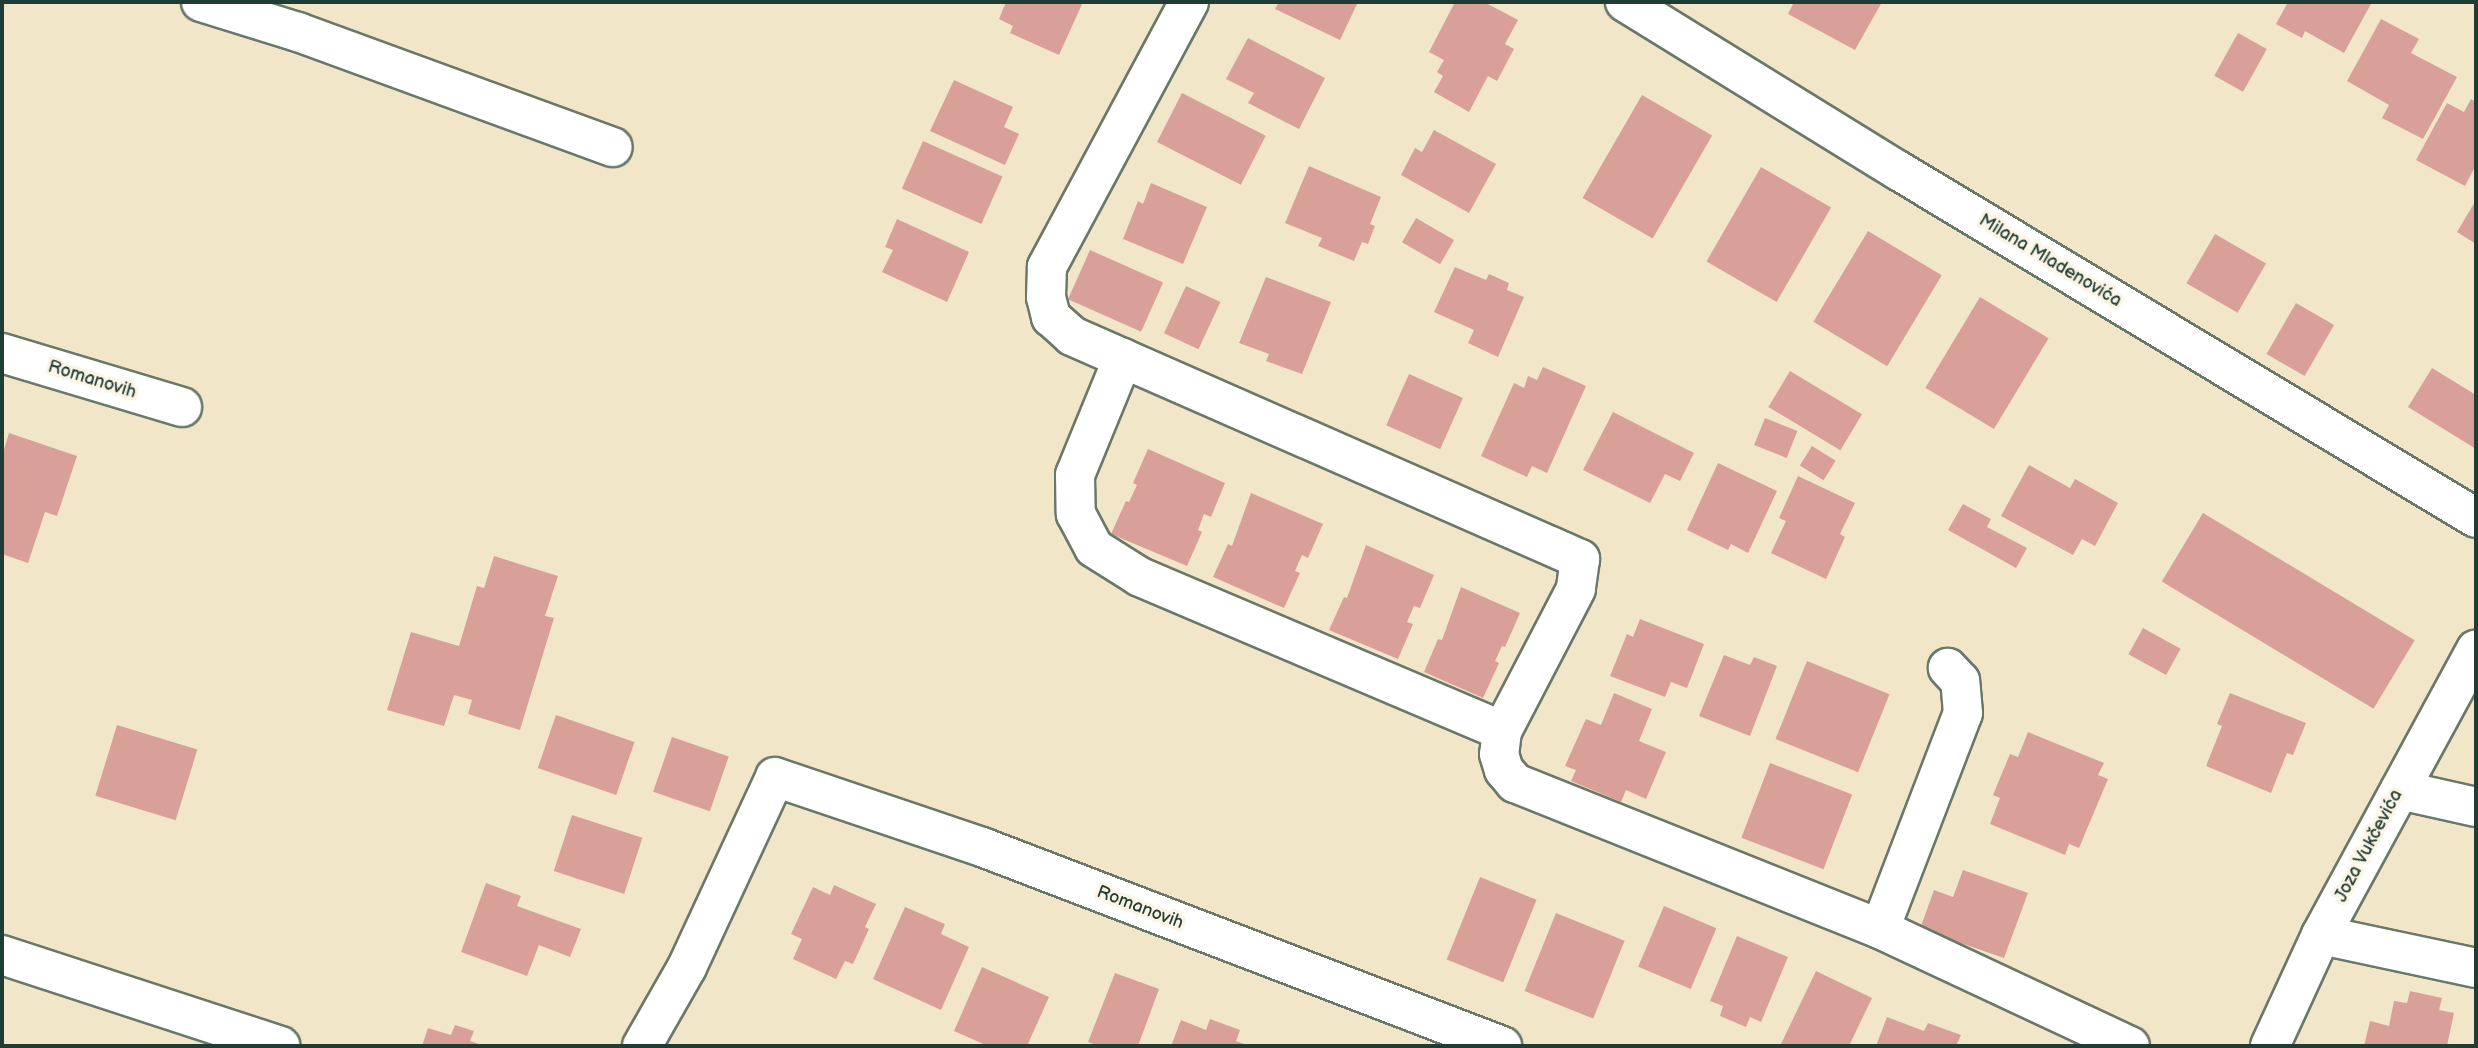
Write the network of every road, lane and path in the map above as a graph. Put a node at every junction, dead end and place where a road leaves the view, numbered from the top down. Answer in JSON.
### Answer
{"nodes":[{"id":1,"x":201,"y":2,"type":"edge"},
{"id":2,"x":1189,"y":2,"type":"edge"},
{"id":3,"x":1625,"y":2,"type":"edge"},
{"id":4,"x":613,"y":147,"type":"dead end"},
{"id":5,"x":2,"y":353,"type":"edge"},
{"id":6,"x":1123,"y":358,"type":"junction"},
{"id":7,"x":182,"y":407,"type":"dead end"},
{"id":8,"x":2476,"y":518,"type":"edge"},
{"id":9,"x":2476,"y":649,"type":"edge"},
{"id":10,"x":1948,"y":668,"type":"dead end"},
{"id":11,"x":1502,"y":731,"type":"junction"},
{"id":12,"x":2400,"y":790,"type":"junction"},
{"id":13,"x":2476,"y":807,"type":"edge"},
{"id":14,"x":1880,"y":929,"type":"junction"},
{"id":15,"x":2321,"y":935,"type":"junction"},
{"id":16,"x":2,"y":955,"type":"edge"},
{"id":17,"x":2476,"y":968,"type":"edge"},
{"id":18,"x":280,"y":1046,"type":"edge"},
{"id":19,"x":642,"y":1046,"type":"edge"},
{"id":20,"x":1502,"y":1046,"type":"edge"},
{"id":21,"x":2130,"y":1046,"type":"edge"},
{"id":22,"x":2270,"y":1046,"type":"edge"}],
"edges":[{"from":1,"to":4,"type":"street"},
{"from":2,"to":6,"type":"street"},
{"from":3,"to":8,"type":"street","name":"Milana Mladenovića"},
{"from":5,"to":7,"type":"street","name":"Romanovih"},
{"from":6,"to":11,"type":"street"},
{"from":6,"to":11,"type":"street"},
{"from":9,"to":12,"type":"street","name":"Joza Vukčevića"},
{"from":10,"to":14,"type":"street"},
{"from":11,"to":14,"type":"street"},
{"from":12,"to":13,"type":"street"},
{"from":12,"to":15,"type":"street","name":"Joza Vukčevića"},
{"from":14,"to":21,"type":"street"},
{"from":15,"to":17,"type":"street"},
{"from":15,"to":22,"type":"street","name":"Joza Vukčevića"},
{"from":16,"to":18,"type":"street"},
{"from":19,"to":20,"type":"street","name":"Romanovih"}]}
